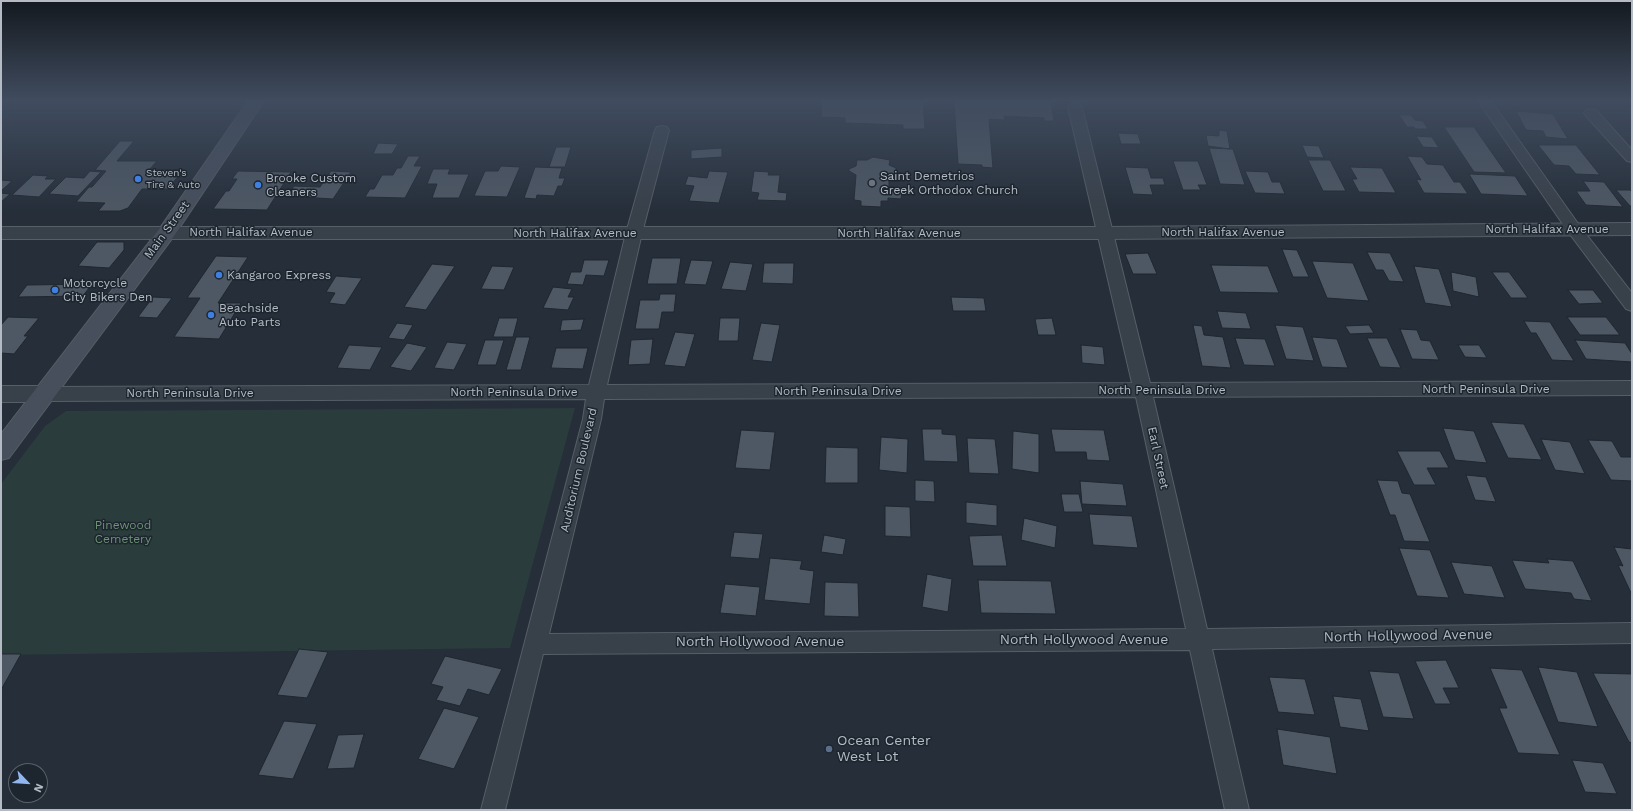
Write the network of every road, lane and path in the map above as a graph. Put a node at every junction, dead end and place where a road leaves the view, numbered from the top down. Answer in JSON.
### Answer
{"nodes":[{"id":1,"x":230,"y":139,"type":"edge"},
{"id":2,"x":660,"y":139,"type":"edge"},
{"id":3,"x":1083,"y":139,"type":"edge"},
{"id":4,"x":1511,"y":139,"type":"edge"},
{"id":5,"x":1614,"y":139,"type":"edge"},
{"id":6,"x":1632,"y":158,"type":"edge"},
{"id":7,"x":1574,"y":229,"type":"junction"},
{"id":8,"x":1632,"y":229,"type":"edge"},
{"id":9,"x":167,"y":232,"type":"junction"},
{"id":10,"x":1105,"y":232,"type":"junction"},
{"id":11,"x":1,"y":233,"type":"edge"},
{"id":12,"x":634,"y":233,"type":"junction"},
{"id":13,"x":1632,"y":305,"type":"edge"},
{"id":14,"x":1632,"y":388,"type":"edge"},
{"id":15,"x":1143,"y":390,"type":"junction"},
{"id":16,"x":596,"y":392,"type":"junction"},
{"id":17,"x":1,"y":394,"type":"edge"},
{"id":18,"x":45,"y":394,"type":"junction"},
{"id":19,"x":1,"y":451,"type":"edge"},
{"id":20,"x":1632,"y":633,"type":"edge"},
{"id":21,"x":1198,"y":639,"type":"junction"},
{"id":22,"x":536,"y":644,"type":"junction"},
{"id":23,"x":493,"y":810,"type":"edge"},
{"id":24,"x":1237,"y":810,"type":"edge"}],
"edges":[{"from":1,"to":9,"type":"main road","name":"Main Street"},
{"from":2,"to":12,"type":"street","name":"Auditorium Boulevard"},
{"from":3,"to":10,"type":"street","name":"Earl Street"},
{"from":4,"to":7,"type":"street"},
{"from":5,"to":6,"type":"street"},
{"from":7,"to":8,"type":"street","name":"North Halifax Avenue"},
{"from":7,"to":10,"type":"street","name":"North Halifax Avenue"},
{"from":7,"to":13,"type":"street"},
{"from":9,"to":11,"type":"street","name":"North Halifax Avenue"},
{"from":9,"to":12,"type":"street","name":"North Halifax Avenue"},
{"from":9,"to":18,"type":"main road","name":"Main Street"},
{"from":10,"to":12,"type":"street","name":"North Halifax Avenue"},
{"from":10,"to":15,"type":"street","name":"Earl Street"},
{"from":12,"to":16,"type":"street","name":"Auditorium Boulevard"},
{"from":14,"to":15,"type":"street","name":"North Peninsula Drive"},
{"from":15,"to":16,"type":"street","name":"North Peninsula Drive"},
{"from":15,"to":21,"type":"street","name":"Earl Street"},
{"from":16,"to":18,"type":"street","name":"North Peninsula Drive"},
{"from":16,"to":22,"type":"street","name":"Auditorium Boulevard"},
{"from":17,"to":18,"type":"street"},
{"from":18,"to":19,"type":"main road","name":"Main Street"},
{"from":20,"to":21,"type":"street","name":"North Hollywood Avenue"},
{"from":21,"to":22,"type":"street","name":"North Hollywood Avenue"},
{"from":21,"to":24,"type":"street","name":"Earl Street"},
{"from":22,"to":23,"type":"street","name":"Auditorium Boulevard"}]}
